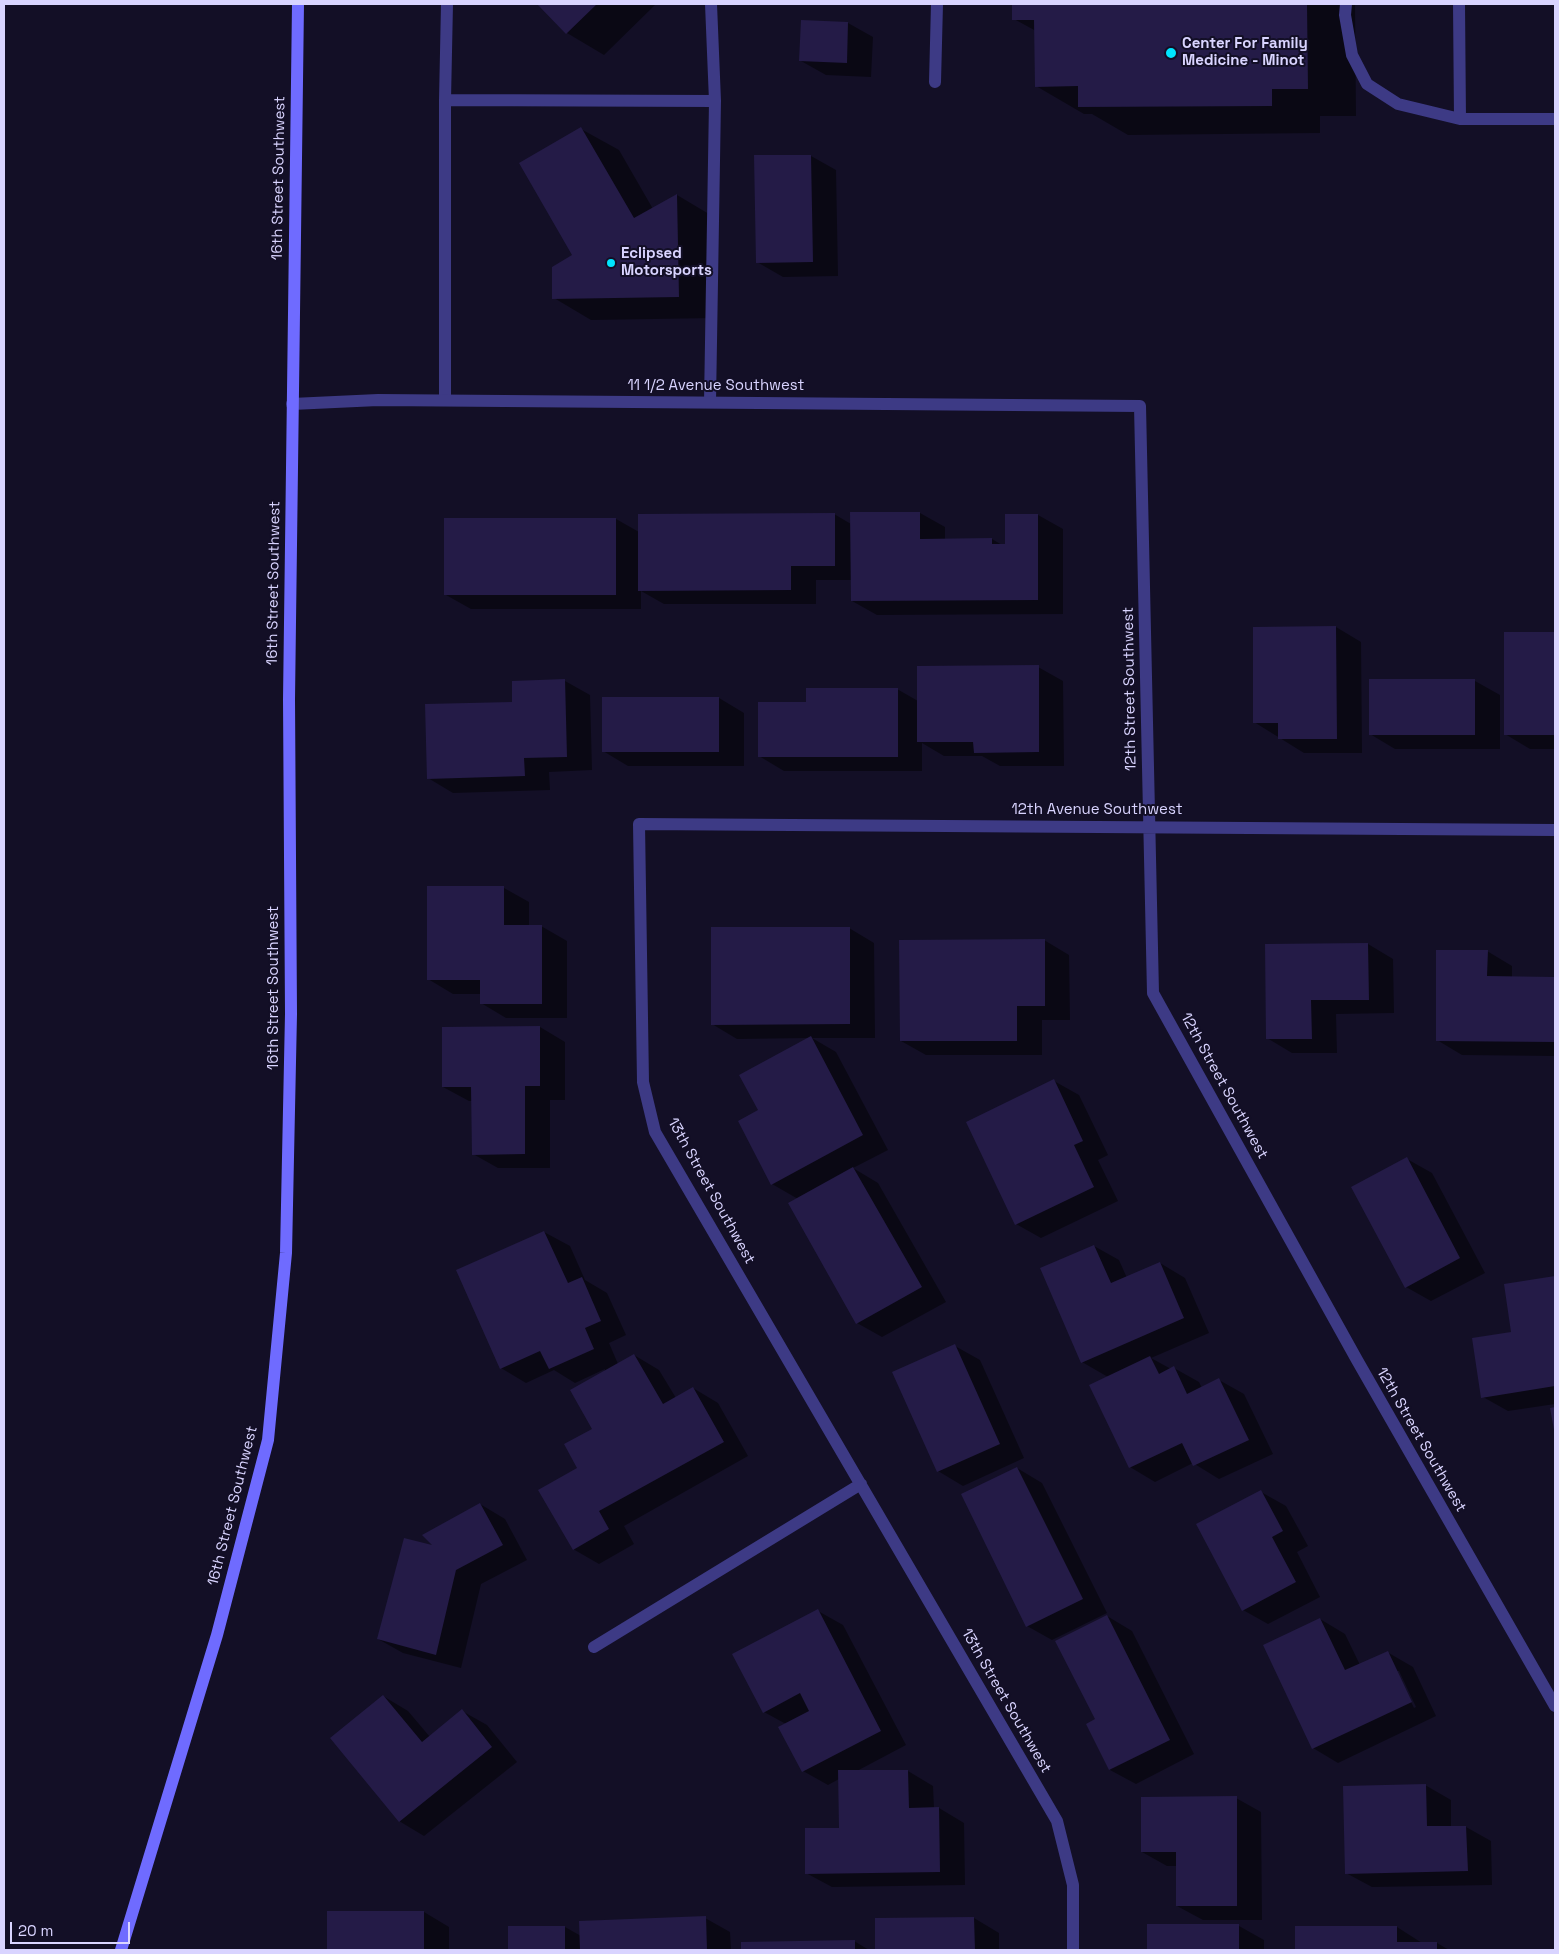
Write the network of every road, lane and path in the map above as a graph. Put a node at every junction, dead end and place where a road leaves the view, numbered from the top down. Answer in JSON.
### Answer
{"nodes":[{"id":1,"x":298,"y":4,"type":"edge"},
{"id":2,"x":447,"y":4,"type":"edge"},
{"id":3,"x":711,"y":4,"type":"edge"},
{"id":4,"x":936,"y":4,"type":"edge"},
{"id":5,"x":1346,"y":4,"type":"edge"},
{"id":6,"x":1460,"y":4,"type":"edge"},
{"id":7,"x":935,"y":82,"type":"dead end"},
{"id":8,"x":445,"y":100,"type":"junction"},
{"id":9,"x":715,"y":101,"type":"junction"},
{"id":10,"x":1460,"y":119,"type":"junction"},
{"id":11,"x":1555,"y":119,"type":"edge"},
{"id":12,"x":445,"y":400,"type":"junction"},
{"id":13,"x":710,"y":402,"type":"junction"},
{"id":14,"x":292,"y":404,"type":"junction"},
{"id":15,"x":1140,"y":406,"type":"joint"},
{"id":16,"x":639,"y":824,"type":"joint"},
{"id":17,"x":1149,"y":827,"type":"junction"},
{"id":18,"x":1555,"y":830,"type":"edge"},
{"id":19,"x":861,"y":1484,"type":"junction"},
{"id":20,"x":594,"y":1647,"type":"dead end"},
{"id":21,"x":1555,"y":1706,"type":"edge"},
{"id":22,"x":121,"y":1950,"type":"edge"},
{"id":23,"x":1073,"y":1950,"type":"edge"}],
"edges":[{"from":1,"to":14,"type":"main road","name":"16th Street Southwest"},
{"from":2,"to":8,"type":"street"},
{"from":3,"to":9,"type":"street"},
{"from":4,"to":7,"type":"street"},
{"from":5,"to":10,"type":"street"},
{"from":6,"to":10,"type":"street"},
{"from":8,"to":9,"type":"street"},
{"from":8,"to":12,"type":"street"},
{"from":9,"to":13,"type":"street"},
{"from":10,"to":11,"type":"street"},
{"from":12,"to":13,"type":"street","name":"11 1/2 Avenue Southwest"},
{"from":12,"to":14,"type":"street","name":"11 1/2 Avenue Southwest"},
{"from":13,"to":15,"type":"street","name":"11 1/2 Avenue Southwest"},
{"from":14,"to":22,"type":"main road","name":"16th Street Southwest"},
{"from":15,"to":17,"type":"street","name":"12th Street Southwest"},
{"from":16,"to":17,"type":"street","name":"12th Avenue Southwest"},
{"from":16,"to":19,"type":"street","name":"13th Street Southwest"},
{"from":17,"to":18,"type":"street","name":"12th Avenue Southwest"},
{"from":17,"to":21,"type":"street","name":"12th Street Southwest"},
{"from":19,"to":20,"type":"street"},
{"from":19,"to":23,"type":"street","name":"13th Street Southwest"}]}
